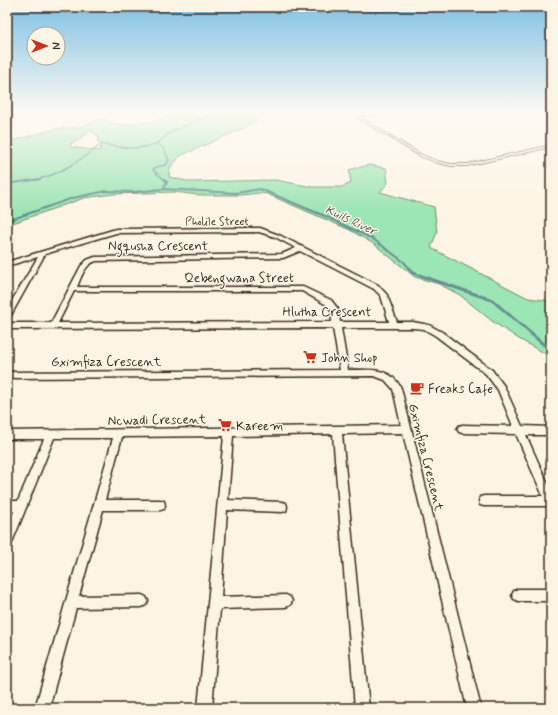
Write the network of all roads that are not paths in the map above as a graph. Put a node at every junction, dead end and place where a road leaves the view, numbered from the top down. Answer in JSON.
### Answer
{"nodes":[{"id":1,"x":402,"y":145,"type":"edge"},
{"id":2,"x":551,"y":146,"type":"edge"},
{"id":3,"x":301,"y":248,"type":"junction"},
{"id":4,"x":43,"y":253,"type":"junction"},
{"id":5,"x":7,"y":264,"type":"edge"},
{"id":6,"x":73,"y":288,"type":"junction"},
{"id":7,"x":7,"y":315,"type":"edge"},
{"id":8,"x":338,"y":325,"type":"junction"},
{"id":9,"x":394,"y":325,"type":"junction"},
{"id":10,"x":53,"y":326,"type":"junction"},
{"id":11,"x":7,"y":327,"type":"edge"},
{"id":12,"x":344,"y":372,"type":"junction"},
{"id":13,"x":7,"y":374,"type":"edge"},
{"id":14,"x":408,"y":429,"type":"junction"},
{"id":15,"x":462,"y":429,"type":"dead end"},
{"id":16,"x":337,"y":430,"type":"junction"},
{"id":17,"x":520,"y":430,"type":"junction"},
{"id":18,"x":551,"y":431,"type":"edge"},
{"id":19,"x":229,"y":432,"type":"junction"},
{"id":20,"x":119,"y":433,"type":"junction"},
{"id":21,"x":50,"y":434,"type":"junction"},
{"id":22,"x":7,"y":435,"type":"edge"},
{"id":23,"x":484,"y":501,"type":"dead end"},
{"id":24,"x":550,"y":502,"type":"edge"},
{"id":25,"x":99,"y":505,"type":"junction"},
{"id":26,"x":160,"y":505,"type":"dead end"},
{"id":27,"x":223,"y":505,"type":"junction"},
{"id":28,"x":7,"y":506,"type":"edge"},
{"id":29,"x":22,"y":506,"type":"junction"},
{"id":30,"x":282,"y":506,"type":"dead end"},
{"id":31,"x":7,"y":541,"type":"edge"},
{"id":32,"x":518,"y":595,"type":"dead end"},
{"id":33,"x":551,"y":595,"type":"edge"},
{"id":34,"x":142,"y":601,"type":"dead end"},
{"id":35,"x":286,"y":601,"type":"dead end"},
{"id":36,"x":72,"y":602,"type":"junction"},
{"id":37,"x":214,"y":603,"type":"junction"},
{"id":38,"x":42,"y":708,"type":"edge"},
{"id":39,"x":205,"y":708,"type":"edge"},
{"id":40,"x":362,"y":708,"type":"edge"},
{"id":41,"x":474,"y":708,"type":"edge"}],
"edges":[{"from":1,"to":2,"type":"lane"},
{"from":3,"to":4,"type":"street","name":"Pholile Street"},
{"from":3,"to":6,"type":"street","name":"Ngqusha Crescent"},
{"from":3,"to":9,"type":"street","name":"Pholile Street"},
{"from":4,"to":5,"type":"street","name":"Pholile Street"},
{"from":4,"to":7,"type":"street"},
{"from":6,"to":8,"type":"street","name":"Qebengwana Street"},
{"from":6,"to":10,"type":"street","name":"Ngqusha Crescent"},
{"from":8,"to":9,"type":"street","name":"Hlutha Crescent"},
{"from":8,"to":10,"type":"street","name":"Hlutha Crescent"},
{"from":8,"to":12,"type":"street","name":"Qebengwana Street"},
{"from":9,"to":17,"type":"street","name":"Hlutha Crescent"},
{"from":10,"to":11,"type":"street","name":"Hlutha Crescent"},
{"from":12,"to":13,"type":"street","name":"Gximfiza Crescent"},
{"from":12,"to":14,"type":"street","name":"Gximfiza Crescent"},
{"from":14,"to":16,"type":"street","name":"Ncwadi Crescent"},
{"from":14,"to":41,"type":"street","name":"Gximfiza Crescent"},
{"from":15,"to":17,"type":"street"},
{"from":16,"to":19,"type":"street","name":"Ncwadi Crescent"},
{"from":16,"to":40,"type":"street"},
{"from":17,"to":18,"type":"street"},
{"from":17,"to":24,"type":"street","name":"Hlutha Crescent"},
{"from":19,"to":20,"type":"street","name":"Ncwadi Crescent"},
{"from":19,"to":27,"type":"street"},
{"from":20,"to":21,"type":"street","name":"Ncwadi Crescent"},
{"from":20,"to":25,"type":"street"},
{"from":21,"to":22,"type":"street","name":"Ncwadi Crescent"},
{"from":21,"to":29,"type":"street"},
{"from":23,"to":24,"type":"street","name":"Hlutha Crescent"},
{"from":25,"to":26,"type":"street"},
{"from":25,"to":36,"type":"street"},
{"from":27,"to":30,"type":"street"},
{"from":27,"to":37,"type":"street"},
{"from":28,"to":29,"type":"street"},
{"from":29,"to":31,"type":"street"},
{"from":32,"to":33,"type":"street"},
{"from":34,"to":36,"type":"street"},
{"from":35,"to":37,"type":"street"},
{"from":36,"to":38,"type":"street"},
{"from":37,"to":39,"type":"street"}]}
